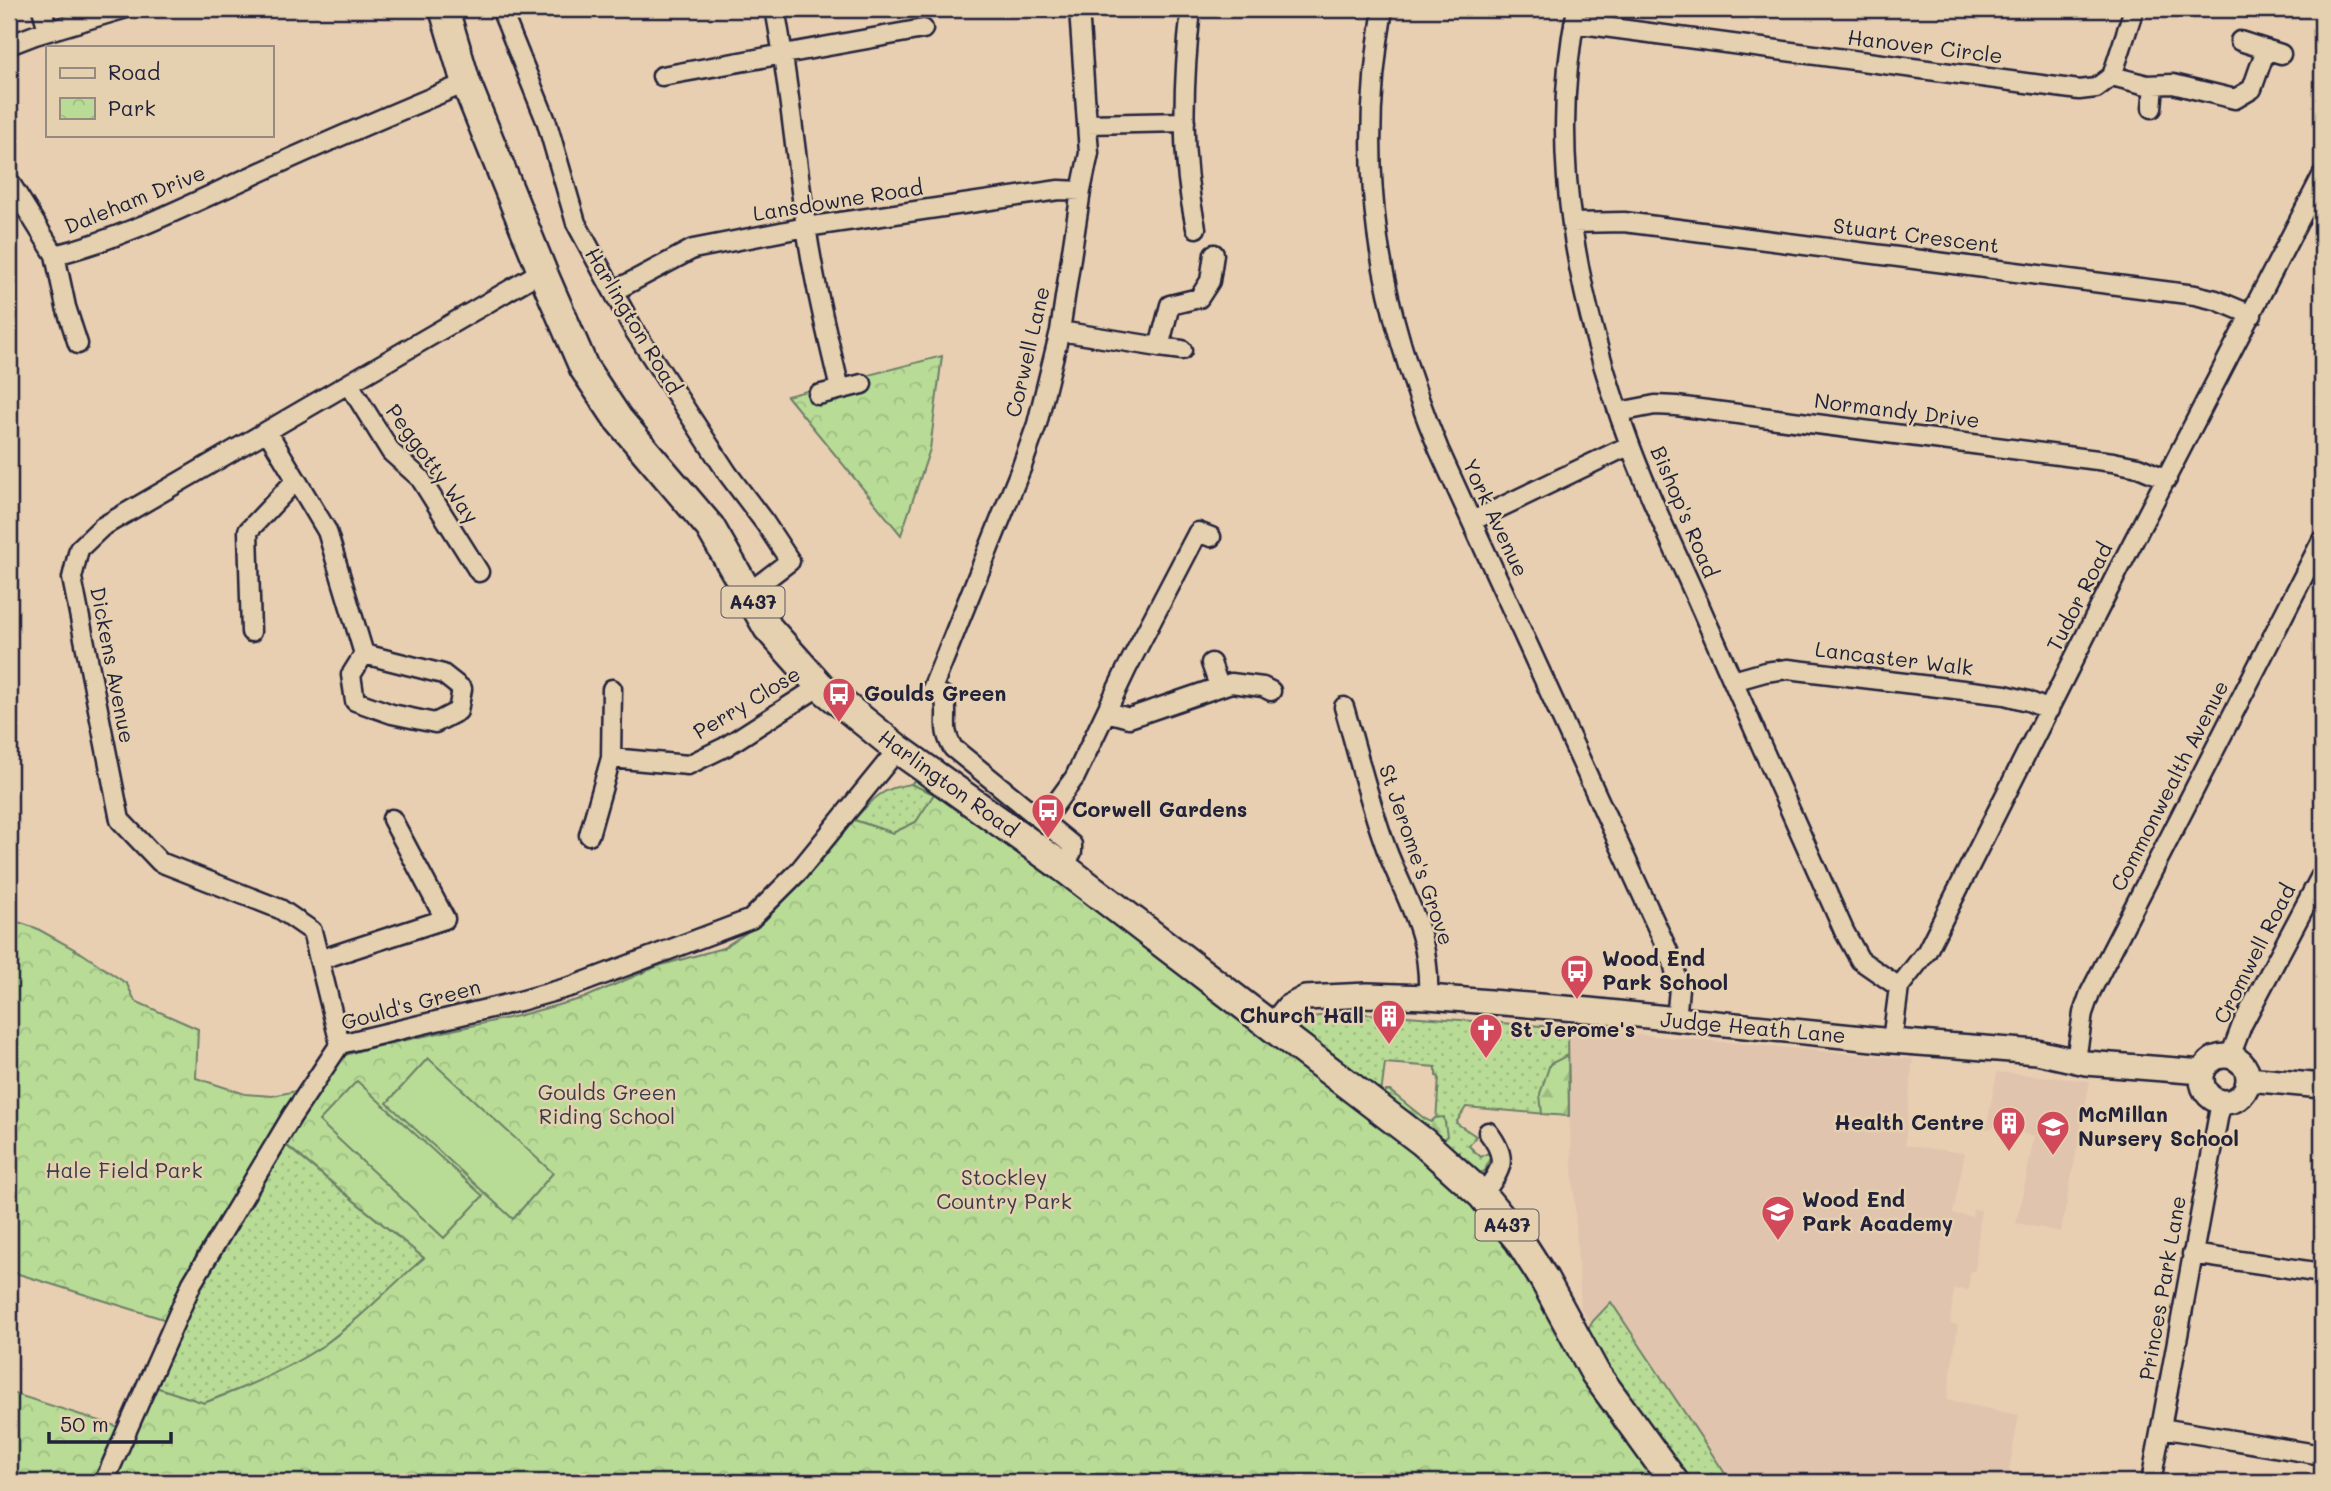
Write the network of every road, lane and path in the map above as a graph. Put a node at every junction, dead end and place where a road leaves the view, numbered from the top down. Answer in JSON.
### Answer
{"nodes":[{"id":1,"x":42,"y":9,"type":"edge"},
{"id":2,"x":123,"y":9,"type":"edge"},
{"id":3,"x":444,"y":9,"type":"edge"},
{"id":4,"x":501,"y":9,"type":"edge"},
{"id":5,"x":775,"y":9,"type":"edge"},
{"id":6,"x":1079,"y":9,"type":"edge"},
{"id":7,"x":1191,"y":9,"type":"edge"},
{"id":8,"x":1383,"y":9,"type":"edge"},
{"id":9,"x":2134,"y":9,"type":"edge"},
{"id":10,"x":1576,"y":16,"type":"edge"},
{"id":11,"x":923,"y":29,"type":"dead end"},
{"id":12,"x":48,"y":30,"type":"junction"},
{"id":13,"x":2240,"y":41,"type":"dead end"},
{"id":14,"x":9,"y":45,"type":"edge"},
{"id":15,"x":784,"y":55,"type":"junction"},
{"id":16,"x":662,"y":76,"type":"dead end"},
{"id":17,"x":2112,"y":76,"type":"junction"},
{"id":18,"x":466,"y":83,"type":"junction"},
{"id":19,"x":2154,"y":86,"type":"junction"},
{"id":20,"x":2152,"y":108,"type":"dead end"},
{"id":21,"x":1185,"y":122,"type":"junction"},
{"id":22,"x":1087,"y":124,"type":"junction"},
{"id":23,"x":2322,"y":176,"type":"edge"},
{"id":24,"x":9,"y":181,"type":"edge"},
{"id":25,"x":1081,"y":191,"type":"junction"},
{"id":26,"x":1572,"y":223,"type":"junction"},
{"id":27,"x":806,"y":227,"type":"junction"},
{"id":28,"x":1196,"y":228,"type":"dead end"},
{"id":29,"x":1214,"y":254,"type":"dead end"},
{"id":30,"x":55,"y":256,"type":"junction"},
{"id":31,"x":542,"y":271,"type":"junction"},
{"id":32,"x":614,"y":291,"type":"junction"},
{"id":33,"x":2252,"y":315,"type":"junction"},
{"id":34,"x":1060,"y":331,"type":"junction"},
{"id":35,"x":78,"y":344,"type":"dead end"},
{"id":36,"x":1159,"y":347,"type":"junction"},
{"id":37,"x":1182,"y":350,"type":"dead end"},
{"id":38,"x":349,"y":384,"type":"junction"},
{"id":39,"x":862,"y":384,"type":"dead end"},
{"id":40,"x":840,"y":389,"type":"junction"},
{"id":41,"x":818,"y":395,"type":"dead end"},
{"id":42,"x":1619,"y":412,"type":"junction"},
{"id":43,"x":267,"y":431,"type":"junction"},
{"id":44,"x":1630,"y":445,"type":"junction"},
{"id":45,"x":2167,"y":479,"type":"junction"},
{"id":46,"x":296,"y":480,"type":"junction"},
{"id":47,"x":1472,"y":521,"type":"junction"},
{"id":48,"x":1211,"y":537,"type":"dead end"},
{"id":49,"x":2322,"y":540,"type":"edge"},
{"id":50,"x":479,"y":572,"type":"dead end"},
{"id":51,"x":748,"y":593,"type":"junction"},
{"id":52,"x":251,"y":632,"type":"dead end"},
{"id":53,"x":364,"y":654,"type":"junction"},
{"id":54,"x":1211,"y":663,"type":"dead end"},
{"id":55,"x":1733,"y":681,"type":"junction"},
{"id":56,"x":820,"y":686,"type":"junction"},
{"id":57,"x":1219,"y":686,"type":"junction"},
{"id":58,"x":612,"y":689,"type":"dead end"},
{"id":59,"x":1271,"y":691,"type":"dead end"},
{"id":60,"x":1344,"y":707,"type":"dead end"},
{"id":61,"x":2049,"y":710,"type":"junction"},
{"id":62,"x":1107,"y":712,"type":"junction"},
{"id":63,"x":898,"y":749,"type":"junction"},
{"id":64,"x":611,"y":758,"type":"junction"},
{"id":65,"x":392,"y":820,"type":"dead end"},
{"id":66,"x":1043,"y":821,"type":"junction"},
{"id":67,"x":589,"y":835,"type":"dead end"},
{"id":68,"x":1063,"y":867,"type":"junction"},
{"id":69,"x":2322,"y":874,"type":"edge"},
{"id":70,"x":319,"y":960,"type":"junction"},
{"id":71,"x":1899,"y":987,"type":"junction"},
{"id":72,"x":1428,"y":997,"type":"junction"},
{"id":73,"x":1676,"y":1021,"type":"junction"},
{"id":74,"x":1271,"y":1028,"type":"junction"},
{"id":75,"x":1892,"y":1041,"type":"junction"},
{"id":76,"x":340,"y":1044,"type":"junction"},
{"id":77,"x":2230,"y":1057,"type":"junction"},
{"id":78,"x":2076,"y":1059,"type":"junction"},
{"id":79,"x":2203,"y":1072,"type":"junction"},
{"id":80,"x":2248,"y":1079,"type":"junction"},
{"id":81,"x":2322,"y":1086,"type":"edge"},
{"id":82,"x":2221,"y":1101,"type":"junction"},
{"id":83,"x":1488,"y":1132,"type":"dead end"},
{"id":84,"x":1482,"y":1195,"type":"junction"},
{"id":85,"x":2192,"y":1254,"type":"junction"},
{"id":86,"x":2322,"y":1273,"type":"edge"},
{"id":87,"x":2161,"y":1428,"type":"junction"},
{"id":88,"x":2322,"y":1455,"type":"edge"},
{"id":89,"x":104,"y":1482,"type":"edge"},
{"id":90,"x":1674,"y":1482,"type":"edge"},
{"id":91,"x":2151,"y":1482,"type":"edge"}],
"edges":[{"from":1,"to":12,"type":"street"},
{"from":2,"to":12,"type":"street"},
{"from":3,"to":18,"type":"main road","name":"Harlington Road","number":"A437"},
{"from":4,"to":32,"type":"street","name":"Harlington Road"},
{"from":5,"to":15,"type":"street"},
{"from":6,"to":22,"type":"street","name":"Corwell Lane"},
{"from":7,"to":21,"type":"street"},
{"from":8,"to":47,"type":"street","name":"York Avenue"},
{"from":9,"to":17,"type":"street"},
{"from":10,"to":17,"type":"street","name":"Hanover Circle"},
{"from":10,"to":26,"type":"street","name":"Bishop's Road"},
{"from":11,"to":15,"type":"street"},
{"from":12,"to":14,"type":"street"},
{"from":13,"to":19,"type":"street"},
{"from":15,"to":16,"type":"street"},
{"from":15,"to":27,"type":"street"},
{"from":17,"to":19,"type":"street"},
{"from":18,"to":30,"type":"street","name":"Daleham Drive"},
{"from":18,"to":31,"type":"main road","name":"Harlington Road","number":"A437"},
{"from":19,"to":20,"type":"street"},
{"from":21,"to":22,"type":"street"},
{"from":21,"to":28,"type":"street"},
{"from":22,"to":25,"type":"street","name":"Corwell Lane"},
{"from":23,"to":33,"type":"street","name":"Tudor Road"},
{"from":24,"to":30,"type":"street","name":"Daleham Drive"},
{"from":25,"to":27,"type":"street","name":"Lansdowne Road"},
{"from":25,"to":34,"type":"street","name":"Corwell Lane"},
{"from":26,"to":33,"type":"street","name":"Stuart Crescent"},
{"from":26,"to":42,"type":"street","name":"Bishop's Road"},
{"from":27,"to":32,"type":"street","name":"Lansdowne Road"},
{"from":27,"to":40,"type":"street"},
{"from":29,"to":36,"type":"street"},
{"from":30,"to":35,"type":"street"},
{"from":31,"to":38,"type":"street","name":"Dickens Avenue"},
{"from":31,"to":51,"type":"main road","name":"Harlington Road","number":"A437"},
{"from":32,"to":51,"type":"street","name":"Harlington Road"},
{"from":33,"to":45,"type":"street","name":"Tudor Road"},
{"from":34,"to":36,"type":"street"},
{"from":34,"to":66,"type":"street","name":"Corwell Lane"},
{"from":36,"to":37,"type":"street"},
{"from":38,"to":43,"type":"street","name":"Dickens Avenue"},
{"from":38,"to":50,"type":"street","name":"Peggotty Way"},
{"from":39,"to":40,"type":"street"},
{"from":40,"to":41,"type":"street"},
{"from":42,"to":44,"type":"street","name":"Bishop's Road"},
{"from":42,"to":45,"type":"street","name":"Normandy Drive"},
{"from":43,"to":46,"type":"street"},
{"from":43,"to":70,"type":"street","name":"Dickens Avenue"},
{"from":44,"to":47,"type":"street"},
{"from":44,"to":55,"type":"street","name":"Bishop's Road"},
{"from":45,"to":61,"type":"street","name":"Tudor Road"},
{"from":46,"to":52,"type":"street"},
{"from":46,"to":53,"type":"street"},
{"from":47,"to":73,"type":"street","name":"York Avenue"},
{"from":48,"to":62,"type":"street"},
{"from":49,"to":78,"type":"street","name":"Commonwealth Avenue"},
{"from":51,"to":56,"type":"main road","name":"Harlington Road","number":"A437"},
{"from":53,"to":53,"type":"street"},
{"from":54,"to":57,"type":"street"},
{"from":55,"to":61,"type":"street","name":"Lancaster Walk"},
{"from":55,"to":71,"type":"street","name":"Bishop's Road"},
{"from":56,"to":63,"type":"main road","name":"Harlington Road","number":"A437"},
{"from":56,"to":64,"type":"street","name":"Perry Close"},
{"from":57,"to":59,"type":"street"},
{"from":57,"to":62,"type":"street"},
{"from":58,"to":64,"type":"street"},
{"from":60,"to":72,"type":"street","name":"St Jerome's Grove"},
{"from":61,"to":71,"type":"street","name":"Tudor Road"},
{"from":62,"to":66,"type":"street"},
{"from":63,"to":68,"type":"main road","name":"Harlington Road","number":"A437"},
{"from":63,"to":76,"type":"street","name":"Gould's Green"},
{"from":64,"to":67,"type":"street"},
{"from":65,"to":70,"type":"street"},
{"from":66,"to":68,"type":"street"},
{"from":68,"to":74,"type":"main road","name":"Harlington Road","number":"A437"},
{"from":69,"to":77,"type":"street","name":"Cromwell Road"},
{"from":70,"to":76,"type":"street","name":"Dickens Avenue"},
{"from":71,"to":75,"type":"street"},
{"from":72,"to":73,"type":"street","name":"Judge Heath Lane"},
{"from":72,"to":74,"type":"street","name":"Judge Heath Lane"},
{"from":73,"to":75,"type":"street","name":"Judge Heath Lane"},
{"from":74,"to":84,"type":"main road","number":"A437"},
{"from":75,"to":78,"type":"street","name":"Judge Heath Lane"},
{"from":76,"to":89,"type":"street","name":"Gould's Green"},
{"from":77,"to":79,"type":"street"},
{"from":77,"to":80,"type":"street"},
{"from":78,"to":79,"type":"street","name":"Judge Heath Lane"},
{"from":79,"to":82,"type":"street"},
{"from":80,"to":81,"type":"street"},
{"from":80,"to":82,"type":"street"},
{"from":82,"to":85,"type":"street","name":"Princes Park Lane"},
{"from":83,"to":84,"type":"street"},
{"from":84,"to":90,"type":"main road","number":"A437"},
{"from":85,"to":86,"type":"street"},
{"from":85,"to":87,"type":"street","name":"Princes Park Lane"},
{"from":87,"to":88,"type":"street"},
{"from":87,"to":91,"type":"street","name":"Princes Park Lane"}]}
